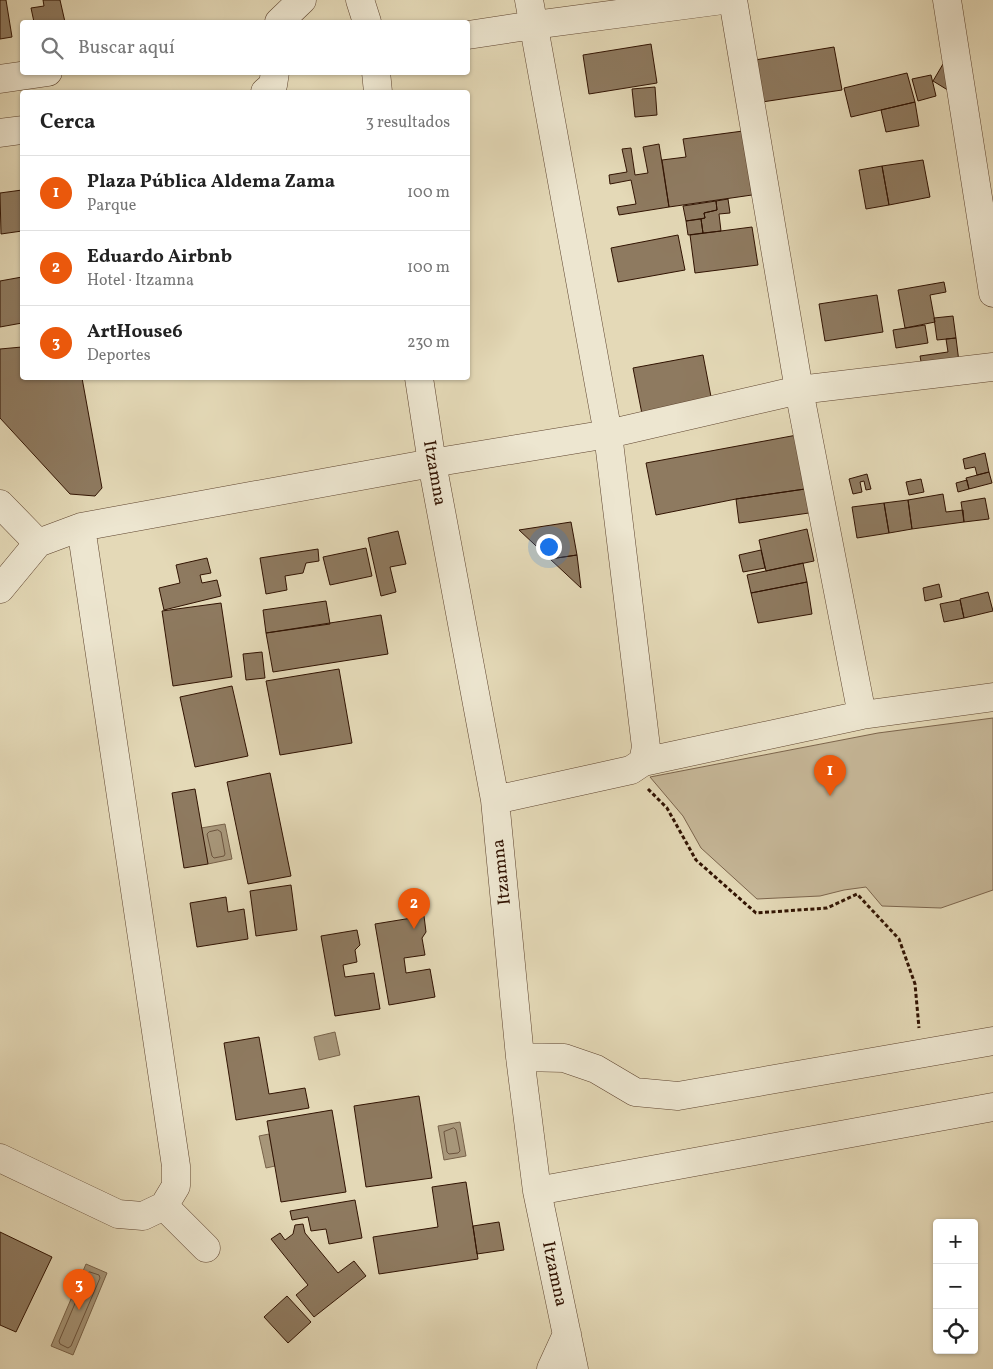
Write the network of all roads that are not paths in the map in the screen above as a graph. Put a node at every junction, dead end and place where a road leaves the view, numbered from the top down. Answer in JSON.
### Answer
{"nodes":[{"id":1,"x":302,"y":0,"type":"edge"},
{"id":2,"x":360,"y":0,"type":"edge"},
{"id":3,"x":723,"y":0,"type":"edge"},
{"id":4,"x":733,"y":0,"type":"edge"},
{"id":5,"x":946,"y":0,"type":"edge"},
{"id":6,"x":532,"y":12,"type":"edge"},
{"id":7,"x":281,"y":20,"type":"edge"},
{"id":8,"x":366,"y":20,"type":"edge"},
{"id":9,"x":470,"y":34,"type":"edge"},
{"id":10,"x":27,"y":75,"type":"edge"},
{"id":11,"x":275,"y":75,"type":"edge"},
{"id":12,"x":376,"y":75,"type":"edge"},
{"id":13,"x":0,"y":79,"type":"edge"},
{"id":14,"x":267,"y":90,"type":"edge"},
{"id":15,"x":378,"y":90,"type":"edge"},
{"id":16,"x":20,"y":130,"type":"edge"},
{"id":17,"x":0,"y":133,"type":"edge"},
{"id":18,"x":993,"y":293,"type":"edge"},
{"id":19,"x":993,"y":367,"type":"edge"},
{"id":20,"x":419,"y":380,"type":"edge"},
{"id":21,"x":800,"y":390,"type":"junction"},
{"id":22,"x":608,"y":434,"type":"junction"},
{"id":23,"x":432,"y":462,"type":"junction"},
{"id":24,"x":0,"y":504,"type":"edge"},
{"id":25,"x":81,"y":527,"type":"junction"},
{"id":26,"x":38,"y":543,"type":"junction"},
{"id":27,"x":0,"y":589,"type":"edge"},
{"id":28,"x":993,"y":697,"type":"edge"},
{"id":29,"x":862,"y":715,"type":"junction"},
{"id":30,"x":637,"y":766,"type":"junction"},
{"id":31,"x":495,"y":800,"type":"junction"},
{"id":32,"x":993,"y":1041,"type":"edge"},
{"id":33,"x":520,"y":1057,"type":"junction"},
{"id":34,"x":993,"y":1108,"type":"edge"},
{"id":35,"x":0,"y":1158,"type":"edge"},
{"id":36,"x":537,"y":1191,"type":"junction"},
{"id":37,"x":164,"y":1206,"type":"junction"},
{"id":38,"x":206,"y":1248,"type":"dead end"},
{"id":39,"x":567,"y":1334,"type":"junction"},
{"id":40,"x":550,"y":1369,"type":"edge"},
{"id":41,"x":574,"y":1369,"type":"edge"}],
"edges":[{"from":1,"to":7,"type":"street"},
{"from":2,"to":8,"type":"street"},
{"from":3,"to":6,"type":"street"},
{"from":4,"to":21,"type":"street"},
{"from":5,"to":18,"type":"street"},
{"from":6,"to":9,"type":"street"},
{"from":6,"to":22,"type":"street"},
{"from":10,"to":13,"type":"street"},
{"from":11,"to":14,"type":"street"},
{"from":12,"to":15,"type":"street"},
{"from":16,"to":17,"type":"street"},
{"from":19,"to":21,"type":"street"},
{"from":20,"to":23,"type":"street","name":"Itzamna"},
{"from":21,"to":22,"type":"street"},
{"from":21,"to":29,"type":"street"},
{"from":22,"to":23,"type":"street"},
{"from":22,"to":30,"type":"street"},
{"from":23,"to":25,"type":"street"},
{"from":23,"to":31,"type":"street","name":"Itzamna"},
{"from":24,"to":26,"type":"street"},
{"from":25,"to":26,"type":"street"},
{"from":25,"to":37,"type":"street"},
{"from":26,"to":27,"type":"street"},
{"from":28,"to":29,"type":"street"},
{"from":29,"to":30,"type":"street"},
{"from":30,"to":31,"type":"street"},
{"from":31,"to":33,"type":"street","name":"Itzamna"},
{"from":32,"to":33,"type":"street"},
{"from":33,"to":36,"type":"street","name":"Itzamna"},
{"from":34,"to":36,"type":"street"},
{"from":35,"to":37,"type":"street"},
{"from":36,"to":39,"type":"street","name":"Itzamna"},
{"from":37,"to":38,"type":"street"},
{"from":39,"to":40,"type":"street"},
{"from":39,"to":41,"type":"street","name":"Itzamna"}]}
